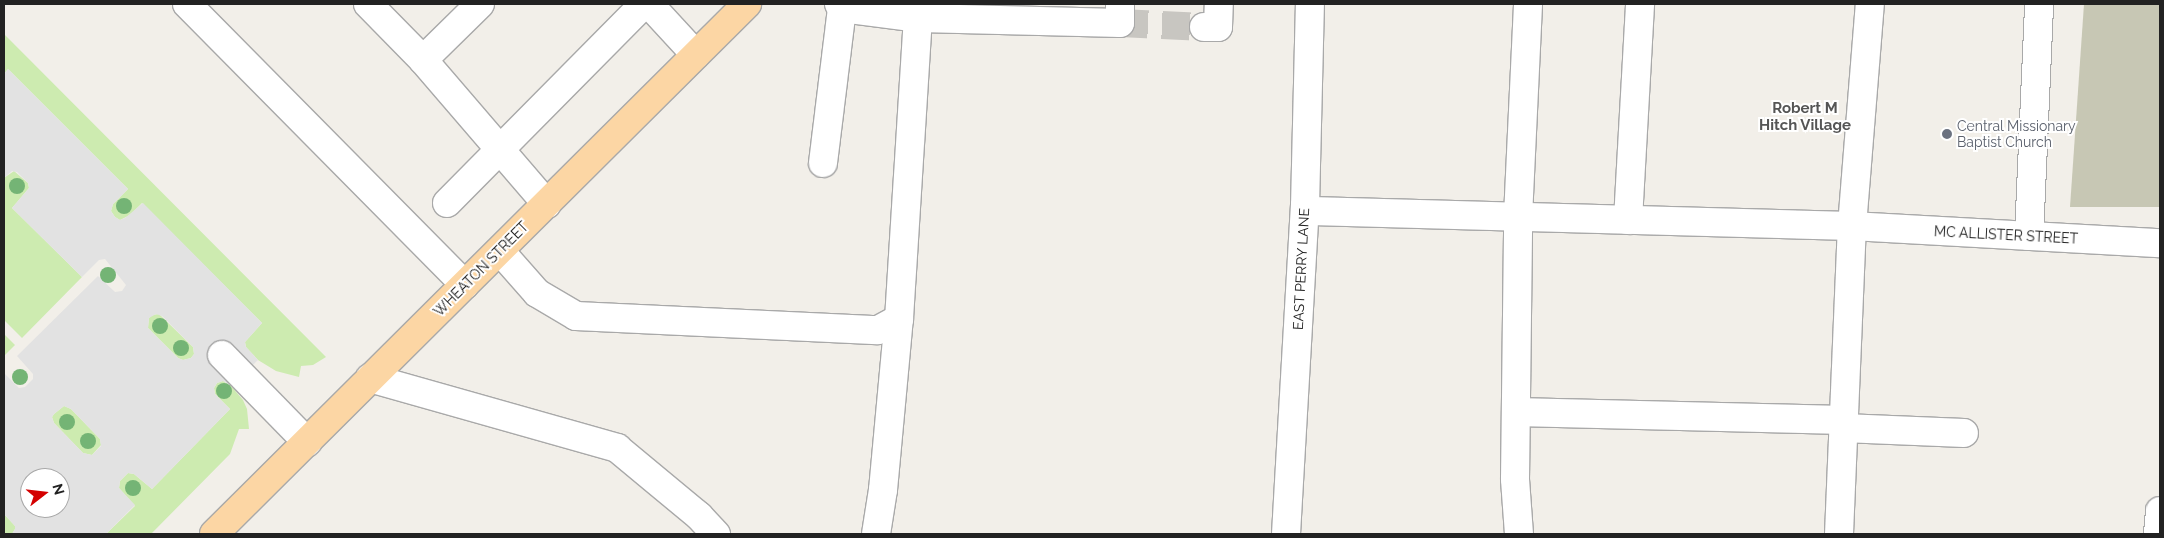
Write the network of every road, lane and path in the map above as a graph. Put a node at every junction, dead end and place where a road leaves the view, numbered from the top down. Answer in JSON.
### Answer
{"nodes":[{"id":1,"x":187,"y":4,"type":"edge"},
{"id":2,"x":368,"y":4,"type":"edge"},
{"id":3,"x":480,"y":4,"type":"edge"},
{"id":4,"x":644,"y":4,"type":"edge"},
{"id":5,"x":649,"y":4,"type":"edge"},
{"id":6,"x":747,"y":4,"type":"edge"},
{"id":7,"x":1120,"y":4,"type":"edge"},
{"id":8,"x":1219,"y":4,"type":"edge"},
{"id":9,"x":1310,"y":4,"type":"edge"},
{"id":10,"x":1528,"y":4,"type":"edge"},
{"id":11,"x":1640,"y":4,"type":"edge"},
{"id":12,"x":1870,"y":4,"type":"edge"},
{"id":13,"x":2039,"y":4,"type":"edge"},
{"id":14,"x":840,"y":6,"type":"edge"},
{"id":15,"x":919,"y":11,"type":"edge"},
{"id":16,"x":1026,"y":12,"type":"edge"},
{"id":17,"x":1204,"y":27,"type":"tunnel mouth"},
{"id":18,"x":696,"y":54,"type":"junction"},
{"id":19,"x":423,"y":60,"type":"junction"},
{"id":20,"x":500,"y":149,"type":"junction"},
{"id":21,"x":823,"y":163,"type":"dead end"},
{"id":22,"x":447,"y":203,"type":"dead end"},
{"id":23,"x":546,"y":204,"type":"junction"},
{"id":24,"x":1305,"y":206,"type":"junction"},
{"id":25,"x":1518,"y":217,"type":"junction"},
{"id":26,"x":1628,"y":220,"type":"junction"},
{"id":27,"x":1852,"y":226,"type":"junction"},
{"id":28,"x":2029,"y":236,"type":"junction"},
{"id":29,"x":2160,"y":243,"type":"edge"},
{"id":30,"x":500,"y":251,"type":"junction"},
{"id":31,"x":465,"y":285,"type":"junction"},
{"id":32,"x":899,"y":319,"type":"junction"},
{"id":33,"x":222,"y":355,"type":"dead end"},
{"id":34,"x":370,"y":378,"type":"junction"},
{"id":35,"x":1516,"y":412,"type":"junction"},
{"id":36,"x":1843,"y":424,"type":"junction"},
{"id":37,"x":1964,"y":433,"type":"dead end"},
{"id":38,"x":307,"y":442,"type":"junction"},
{"id":39,"x":2160,"y":511,"type":"edge"},
{"id":40,"x":214,"y":534,"type":"edge"},
{"id":41,"x":716,"y":534,"type":"edge"},
{"id":42,"x":876,"y":534,"type":"edge"},
{"id":43,"x":1286,"y":534,"type":"edge"},
{"id":44,"x":1519,"y":534,"type":"edge"},
{"id":45,"x":1839,"y":534,"type":"edge"},
{"id":46,"x":2158,"y":534,"type":"edge"}],
"edges":[{"from":1,"to":31,"type":"street"},
{"from":2,"to":19,"type":"street"},
{"from":3,"to":19,"type":"street"},
{"from":4,"to":20,"type":"street"},
{"from":5,"to":18,"type":"street"},
{"from":6,"to":18,"type":"main road","name":"WHEATON STREET"},
{"from":7,"to":16,"type":"street"},
{"from":8,"to":17,"type":"street"},
{"from":9,"to":24,"type":"street","name":"EAST PERRY LANE"},
{"from":10,"to":25,"type":"street"},
{"from":11,"to":26,"type":"street"},
{"from":12,"to":27,"type":"street"},
{"from":13,"to":28,"type":"street"},
{"from":14,"to":15,"type":"street"},
{"from":14,"to":21,"type":"street"},
{"from":15,"to":16,"type":"street"},
{"from":15,"to":32,"type":"street"},
{"from":18,"to":23,"type":"main road","name":"WHEATON STREET"},
{"from":19,"to":20,"type":"street"},
{"from":20,"to":22,"type":"street"},
{"from":20,"to":23,"type":"street"},
{"from":23,"to":30,"type":"main road","name":"WHEATON STREET"},
{"from":24,"to":25,"type":"street","name":"MC ALLISTER STREET"},
{"from":24,"to":43,"type":"street","name":"EAST PERRY LANE"},
{"from":25,"to":26,"type":"street","name":"MC ALLISTER STREET"},
{"from":25,"to":35,"type":"street"},
{"from":26,"to":27,"type":"street","name":"MC ALLISTER STREET"},
{"from":27,"to":28,"type":"street","name":"MC ALLISTER STREET"},
{"from":27,"to":36,"type":"street"},
{"from":28,"to":29,"type":"street","name":"MC ALLISTER STREET"},
{"from":30,"to":31,"type":"main road","name":"WHEATON STREET"},
{"from":30,"to":32,"type":"street"},
{"from":31,"to":34,"type":"main road","name":"WHEATON STREET"},
{"from":32,"to":42,"type":"street"},
{"from":33,"to":38,"type":"street"},
{"from":34,"to":38,"type":"main road","name":"WHEATON STREET"},
{"from":34,"to":41,"type":"street"},
{"from":35,"to":36,"type":"street"},
{"from":35,"to":44,"type":"street"},
{"from":36,"to":37,"type":"street"},
{"from":36,"to":45,"type":"street"},
{"from":38,"to":40,"type":"main road","name":"WHEATON STREET"},
{"from":39,"to":46,"type":"street"}]}
